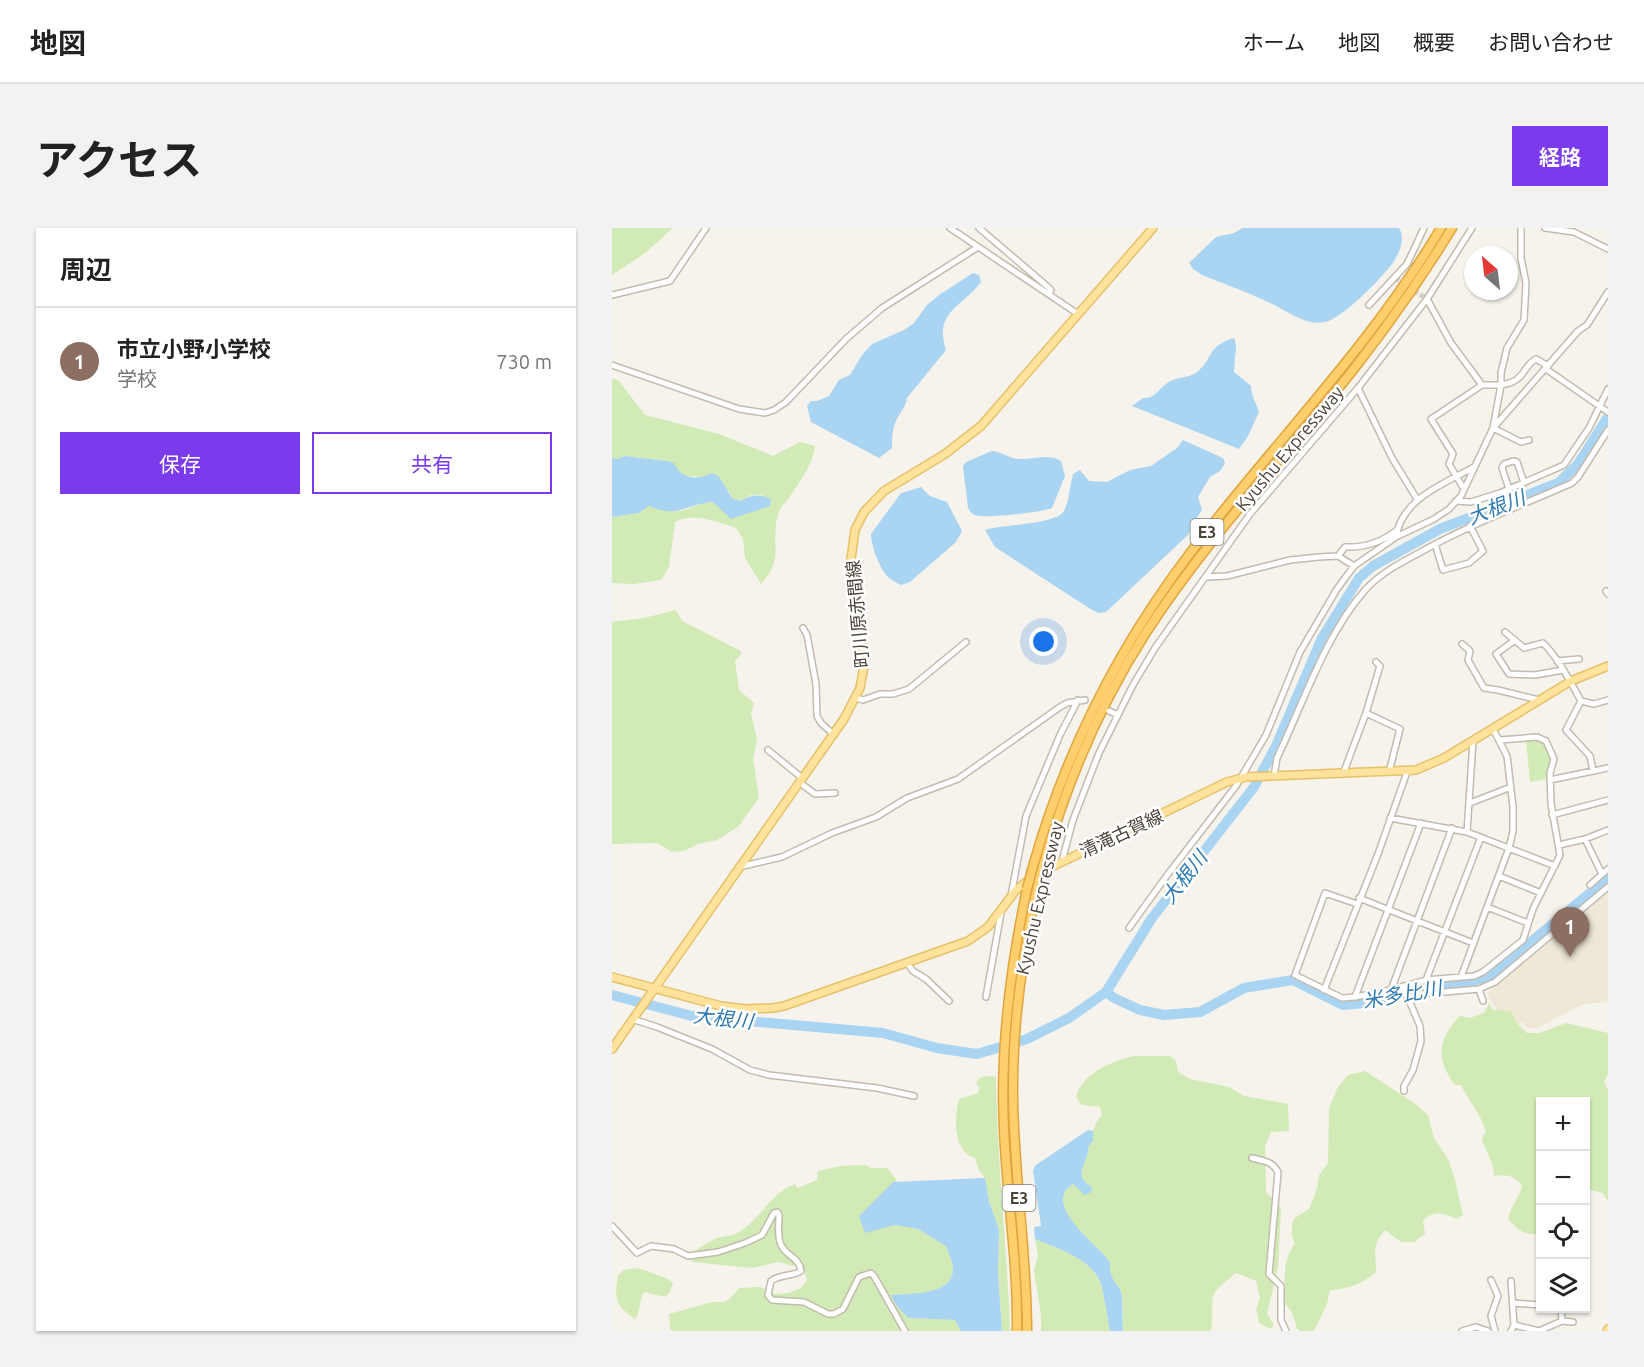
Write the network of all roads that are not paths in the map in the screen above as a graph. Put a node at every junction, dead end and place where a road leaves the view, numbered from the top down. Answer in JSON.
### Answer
{"nodes":[{"id":1,"x":706,"y":228,"type":"edge"},
{"id":2,"x":950,"y":228,"type":"edge"},
{"id":3,"x":979,"y":228,"type":"edge"},
{"id":4,"x":1153,"y":228,"type":"edge"},
{"id":5,"x":1424,"y":228,"type":"edge"},
{"id":6,"x":1434,"y":228,"type":"edge"},
{"id":7,"x":1441,"y":228,"type":"edge"},
{"id":8,"x":1452,"y":228,"type":"edge"},
{"id":9,"x":1472,"y":228,"type":"edge"},
{"id":10,"x":1521,"y":228,"type":"edge"},
{"id":11,"x":1545,"y":228,"type":"edge"},
{"id":12,"x":978,"y":247,"type":"junction"},
{"id":13,"x":1608,"y":249,"type":"edge"},
{"id":14,"x":1608,"y":292,"type":"edge"},
{"id":15,"x":1049,"y":294,"type":"junction"},
{"id":16,"x":612,"y":295,"type":"edge"},
{"id":17,"x":1395,"y":299,"type":"junction"},
{"id":18,"x":1427,"y":299,"type":"junction"},
{"id":19,"x":1370,"y":305,"type":"dead end"},
{"id":20,"x":1078,"y":314,"type":"junction"},
{"id":21,"x":612,"y":365,"type":"edge"},
{"id":22,"x":1547,"y":368,"type":"junction"},
{"id":23,"x":1482,"y":385,"type":"junction"},
{"id":24,"x":1501,"y":385,"type":"junction"},
{"id":25,"x":1358,"y":388,"type":"junction"},
{"id":26,"x":1608,"y":389,"type":"edge"},
{"id":27,"x":1599,"y":407,"type":"junction"},
{"id":28,"x":1608,"y":412,"type":"edge"},
{"id":29,"x":1493,"y":428,"type":"junction"},
{"id":30,"x":1608,"y":430,"type":"edge"},
{"id":31,"x":1529,"y":440,"type":"dead end"},
{"id":32,"x":1475,"y":467,"type":"junction"},
{"id":33,"x":1457,"y":477,"type":"junction"},
{"id":34,"x":1524,"y":483,"type":"junction"},
{"id":35,"x":1464,"y":489,"type":"junction"},
{"id":36,"x":1509,"y":489,"type":"junction"},
{"id":37,"x":1417,"y":499,"type":"junction"},
{"id":38,"x":1456,"y":501,"type":"junction"},
{"id":39,"x":1470,"y":526,"type":"junction"},
{"id":40,"x":1397,"y":530,"type":"junction"},
{"id":41,"x":1396,"y":537,"type":"junction"},
{"id":42,"x":1435,"y":544,"type":"junction"},
{"id":43,"x":1338,"y":556,"type":"junction"},
{"id":44,"x":1354,"y":566,"type":"junction"},
{"id":45,"x":1207,"y":577,"type":"junction"},
{"id":46,"x":803,"y":628,"type":"dead end"},
{"id":47,"x":1505,"y":632,"type":"dead end"},
{"id":48,"x":1515,"y":640,"type":"junction"},
{"id":49,"x":966,"y":642,"type":"dead end"},
{"id":50,"x":1462,"y":645,"type":"dead end"},
{"id":51,"x":1579,"y":658,"type":"dead end"},
{"id":52,"x":1557,"y":661,"type":"junction"},
{"id":53,"x":1376,"y":662,"type":"dead end"},
{"id":54,"x":1608,"y":666,"type":"edge"},
{"id":55,"x":1563,"y":670,"type":"junction"},
{"id":56,"x":1571,"y":681,"type":"junction"},
{"id":57,"x":856,"y":698,"type":"junction"},
{"id":58,"x":1539,"y":700,"type":"junction"},
{"id":59,"x":1608,"y":700,"type":"edge"},
{"id":60,"x":1581,"y":701,"type":"junction"},
{"id":61,"x":1109,"y":711,"type":"dead end"},
{"id":62,"x":1366,"y":713,"type":"junction"},
{"id":63,"x":1118,"y":715,"type":"junction"},
{"id":64,"x":1493,"y":729,"type":"junction"},
{"id":65,"x":833,"y":734,"type":"junction"},
{"id":66,"x":1500,"y":740,"type":"junction"},
{"id":67,"x":1473,"y":741,"type":"junction"},
{"id":68,"x":768,"y":750,"type":"dead end"},
{"id":69,"x":1608,"y":768,"type":"edge"},
{"id":70,"x":1593,"y":771,"type":"junction"},
{"id":71,"x":1389,"y":772,"type":"junction"},
{"id":72,"x":1407,"y":772,"type":"junction"},
{"id":73,"x":1343,"y":774,"type":"junction"},
{"id":74,"x":1274,"y":776,"type":"junction"},
{"id":75,"x":1243,"y":777,"type":"junction"},
{"id":76,"x":801,"y":780,"type":"junction"},
{"id":77,"x":1550,"y":780,"type":"junction"},
{"id":78,"x":1511,"y":787,"type":"junction"},
{"id":79,"x":835,"y":793,"type":"dead end"},
{"id":80,"x":1608,"y":800,"type":"edge"},
{"id":81,"x":1470,"y":803,"type":"junction"},
{"id":82,"x":1552,"y":815,"type":"junction"},
{"id":83,"x":1390,"y":818,"type":"junction"},
{"id":84,"x":1421,"y":823,"type":"junction"},
{"id":85,"x":1452,"y":828,"type":"junction"},
{"id":86,"x":1608,"y":830,"type":"edge"},
{"id":87,"x":1467,"y":832,"type":"junction"},
{"id":88,"x":1481,"y":837,"type":"junction"},
{"id":89,"x":1585,"y":839,"type":"junction"},
{"id":90,"x":1558,"y":844,"type":"junction"},
{"id":91,"x":1509,"y":848,"type":"junction"},
{"id":92,"x":1062,"y":861,"type":"junction"},
{"id":93,"x":1555,"y":866,"type":"junction"},
{"id":94,"x":739,"y":867,"type":"junction"},
{"id":95,"x":1608,"y":869,"type":"edge"},
{"id":96,"x":1602,"y":874,"type":"junction"},
{"id":97,"x":1499,"y":876,"type":"junction"},
{"id":98,"x":1590,"y":885,"type":"dead end"},
{"id":99,"x":1608,"y":887,"type":"edge"},
{"id":100,"x":1541,"y":893,"type":"junction"},
{"id":101,"x":1011,"y":897,"type":"junction"},
{"id":102,"x":1358,"y":901,"type":"junction"},
{"id":103,"x":1487,"y":907,"type":"junction"},
{"id":104,"x":1388,"y":909,"type":"junction"},
{"id":105,"x":1001,"y":912,"type":"junction"},
{"id":106,"x":1416,"y":920,"type":"junction"},
{"id":107,"x":1528,"y":923,"type":"junction"},
{"id":108,"x":1129,"y":928,"type":"dead end"},
{"id":109,"x":1445,"y":931,"type":"junction"},
{"id":110,"x":1473,"y":943,"type":"junction"},
{"id":111,"x":907,"y":963,"type":"junction"},
{"id":112,"x":612,"y":977,"type":"edge"},
{"id":113,"x":1461,"y":978,"type":"junction"},
{"id":114,"x":1426,"y":980,"type":"junction"},
{"id":115,"x":1402,"y":986,"type":"junction"},
{"id":116,"x":1479,"y":989,"type":"junction"},
{"id":117,"x":652,"y":990,"type":"junction"},
{"id":118,"x":1324,"y":990,"type":"junction"},
{"id":119,"x":1391,"y":990,"type":"junction"},
{"id":120,"x":1354,"y":997,"type":"junction"},
{"id":121,"x":986,"y":998,"type":"dead end"},
{"id":122,"x":1407,"y":999,"type":"junction"},
{"id":123,"x":949,"y":1001,"type":"dead end"},
{"id":124,"x":1483,"y":1001,"type":"dead end"},
{"id":125,"x":632,"y":1018,"type":"junction"},
{"id":126,"x":613,"y":1043,"type":"edge"},
{"id":127,"x":1404,"y":1091,"type":"dead end"},
{"id":128,"x":914,"y":1096,"type":"dead end"},
{"id":129,"x":1252,"y":1158,"type":"dead end"},
{"id":130,"x":612,"y":1226,"type":"edge"},
{"id":131,"x":1491,"y":1280,"type":"dead end"},
{"id":132,"x":1511,"y":1281,"type":"dead end"},
{"id":133,"x":1513,"y":1303,"type":"junction"},
{"id":134,"x":1536,"y":1305,"type":"edge"},
{"id":135,"x":1561,"y":1313,"type":"edge"},
{"id":136,"x":1562,"y":1321,"type":"junction"},
{"id":137,"x":1574,"y":1322,"type":"dead end"},
{"id":138,"x":1514,"y":1325,"type":"junction"},
{"id":139,"x":905,"y":1331,"type":"edge"},
{"id":140,"x":1017,"y":1331,"type":"edge"},
{"id":141,"x":1027,"y":1331,"type":"edge"},
{"id":142,"x":1286,"y":1331,"type":"edge"},
{"id":143,"x":1462,"y":1331,"type":"edge"},
{"id":144,"x":1488,"y":1331,"type":"edge"},
{"id":145,"x":1495,"y":1331,"type":"edge"},
{"id":146,"x":1511,"y":1331,"type":"edge"}],
"edges":[{"from":1,"to":16,"type":"street"},
{"from":2,"to":12,"type":"street"},
{"from":3,"to":15,"type":"street"},
{"from":4,"to":20,"type":"main road","name":"町川原赤間線"},
{"from":5,"to":19,"type":"street"},
{"from":6,"to":17,"type":"highway"},
{"from":7,"to":17,"type":"highway","name":"Kyushu Expressway","number":"E3"},
{"from":8,"to":141,"type":"highway","name":"Kyushu Expressway","number":"E3","bridge":true},
{"from":9,"to":18,"type":"street"},
{"from":10,"to":24,"type":"street"},
{"from":11,"to":13,"type":"street"},
{"from":12,"to":15,"type":"street"},
{"from":12,"to":21,"type":"street"},
{"from":14,"to":22,"type":"street"},
{"from":15,"to":20,"type":"street"},
{"from":17,"to":140,"type":"highway","name":"Kyushu Expressway","number":"E3","bridge":true},
{"from":18,"to":23,"type":"street"},
{"from":18,"to":25,"type":"street"},
{"from":20,"to":57,"type":"main road","name":"町川原赤間線"},
{"from":22,"to":24,"type":"street"},
{"from":22,"to":27,"type":"street"},
{"from":22,"to":29,"type":"street"},
{"from":23,"to":24,"type":"street"},
{"from":23,"to":33,"type":"street"},
{"from":24,"to":29,"type":"street"},
{"from":25,"to":37,"type":"street"},
{"from":25,"to":45,"type":"street"},
{"from":26,"to":27,"type":"street"},
{"from":27,"to":28,"type":"street"},
{"from":27,"to":34,"type":"street"},
{"from":29,"to":31,"type":"street"},
{"from":29,"to":32,"type":"street"},
{"from":30,"to":39,"type":"street"},
{"from":32,"to":33,"type":"street"},
{"from":32,"to":35,"type":"street"},
{"from":33,"to":35,"type":"street"},
{"from":33,"to":37,"type":"street"},
{"from":34,"to":36,"type":"street"},
{"from":34,"to":36,"type":"street"},
{"from":35,"to":38,"type":"street"},
{"from":36,"to":38,"type":"street"},
{"from":37,"to":40,"type":"street"},
{"from":38,"to":41,"type":"street"},
{"from":39,"to":42,"type":"street"},
{"from":39,"to":42,"type":"street"},
{"from":40,"to":41,"type":"street"},
{"from":40,"to":43,"type":"street"},
{"from":41,"to":44,"type":"street"},
{"from":42,"to":74,"type":"street"},
{"from":43,"to":44,"type":"street"},
{"from":43,"to":45,"type":"street"},
{"from":44,"to":75,"type":"street"},
{"from":45,"to":63,"type":"street"},
{"from":46,"to":65,"type":"street"},
{"from":47,"to":48,"type":"street"},
{"from":48,"to":52,"type":"street"},
{"from":48,"to":55,"type":"street"},
{"from":49,"to":57,"type":"street"},
{"from":50,"to":58,"type":"street"},
{"from":51,"to":52,"type":"street"},
{"from":52,"to":55,"type":"street"},
{"from":53,"to":62,"type":"street"},
{"from":54,"to":56,"type":"main road","name":"清滝古賀線"},
{"from":55,"to":56,"type":"street"},
{"from":56,"to":58,"type":"main road","name":"清滝古賀線"},
{"from":56,"to":60,"type":"street"},
{"from":57,"to":65,"type":"main road","name":"町川原赤間線"},
{"from":58,"to":64,"type":"main road","name":"清滝古賀線"},
{"from":59,"to":60,"type":"street"},
{"from":60,"to":70,"type":"street"},
{"from":61,"to":63,"type":"street"},
{"from":62,"to":71,"type":"street"},
{"from":62,"to":73,"type":"street"},
{"from":63,"to":92,"type":"street"},
{"from":64,"to":66,"type":"street"},
{"from":64,"to":67,"type":"main road","name":"清滝古賀線"},
{"from":65,"to":76,"type":"main road","name":"町川原赤間線"},
{"from":66,"to":77,"type":"street"},
{"from":66,"to":78,"type":"street"},
{"from":67,"to":72,"type":"main road","name":"清滝古賀線"},
{"from":67,"to":81,"type":"street"},
{"from":68,"to":76,"type":"street"},
{"from":69,"to":70,"type":"street"},
{"from":70,"to":77,"type":"street"},
{"from":71,"to":72,"type":"main road","name":"清滝古賀線"},
{"from":71,"to":73,"type":"main road","name":"清滝古賀線"},
{"from":72,"to":83,"type":"street"},
{"from":73,"to":74,"type":"main road","name":"清滝古賀線"},
{"from":74,"to":75,"type":"main road","name":"清滝古賀線"},
{"from":75,"to":92,"type":"main road","name":"清滝古賀線"},
{"from":75,"to":108,"type":"street"},
{"from":76,"to":79,"type":"street"},
{"from":76,"to":94,"type":"main road","name":"町川原赤間線"},
{"from":77,"to":82,"type":"street"},
{"from":78,"to":81,"type":"street"},
{"from":78,"to":91,"type":"street"},
{"from":80,"to":82,"type":"street"},
{"from":81,"to":87,"type":"street"},
{"from":82,"to":90,"type":"street"},
{"from":83,"to":84,"type":"street"},
{"from":83,"to":102,"type":"street"},
{"from":84,"to":85,"type":"street"},
{"from":84,"to":104,"type":"street"},
{"from":85,"to":87,"type":"street"},
{"from":85,"to":106,"type":"street"},
{"from":86,"to":89,"type":"street"},
{"from":87,"to":88,"type":"street"},
{"from":88,"to":91,"type":"street"},
{"from":88,"to":109,"type":"street"},
{"from":89,"to":90,"type":"street"},
{"from":89,"to":96,"type":"street"},
{"from":90,"to":93,"type":"street"},
{"from":91,"to":93,"type":"street"},
{"from":91,"to":97,"type":"street"},
{"from":92,"to":101,"type":"main road","name":"清滝古賀線"},
{"from":93,"to":100,"type":"street"},
{"from":94,"to":101,"type":"street"},
{"from":94,"to":117,"type":"main road","name":"町川原赤間線"},
{"from":95,"to":96,"type":"street"},
{"from":96,"to":98,"type":"street"},
{"from":97,"to":100,"type":"street"},
{"from":97,"to":103,"type":"street"},
{"from":99,"to":116,"type":"street"},
{"from":100,"to":107,"type":"street"},
{"from":101,"to":105,"type":"main road","name":"清滝古賀線"},
{"from":102,"to":104,"type":"street"},
{"from":102,"to":118,"type":"street"},
{"from":102,"to":118,"type":"street"},
{"from":103,"to":107,"type":"street"},
{"from":103,"to":110,"type":"street"},
{"from":104,"to":106,"type":"street"},
{"from":104,"to":120,"type":"street"},
{"from":105,"to":111,"type":"main road","name":"清滝古賀線"},
{"from":105,"to":121,"type":"street"},
{"from":106,"to":109,"type":"street"},
{"from":106,"to":119,"type":"street"},
{"from":107,"to":113,"type":"street"},
{"from":109,"to":110,"type":"street"},
{"from":109,"to":114,"type":"street"},
{"from":110,"to":113,"type":"street"},
{"from":111,"to":117,"type":"main road","name":"清滝古賀線"},
{"from":111,"to":123,"type":"street"},
{"from":112,"to":117,"type":"main road","name":"清滝古賀線"},
{"from":113,"to":114,"type":"street"},
{"from":114,"to":115,"type":"street"},
{"from":115,"to":119,"type":"street"},
{"from":115,"to":122,"type":"street"},
{"from":116,"to":122,"type":"street"},
{"from":116,"to":124,"type":"street"},
{"from":117,"to":125,"type":"main road","name":"町川原赤間線"},
{"from":118,"to":120,"type":"street"},
{"from":119,"to":120,"type":"street"},
{"from":122,"to":127,"type":"street"},
{"from":125,"to":126,"type":"main road","name":"町川原赤間線"},
{"from":125,"to":128,"type":"street"},
{"from":129,"to":142,"type":"street"},
{"from":130,"to":139,"type":"street"},
{"from":131,"to":145,"type":"street"},
{"from":132,"to":133,"type":"street"},
{"from":133,"to":134,"type":"street"},
{"from":133,"to":138,"type":"street"},
{"from":135,"to":136,"type":"street"},
{"from":136,"to":137,"type":"street"},
{"from":136,"to":138,"type":"street"},
{"from":138,"to":146,"type":"street"},
{"from":143,"to":144,"type":"street"}]}
